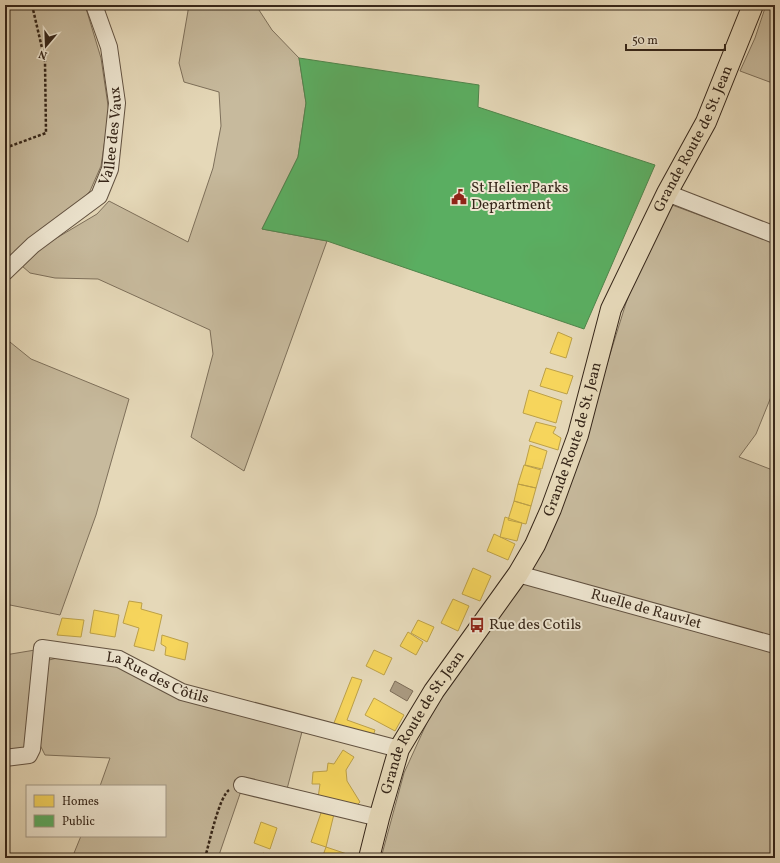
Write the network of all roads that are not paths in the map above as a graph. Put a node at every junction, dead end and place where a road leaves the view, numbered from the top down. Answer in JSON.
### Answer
{"nodes":[{"id":1,"x":94,"y":5,"type":"edge"},
{"id":2,"x":753,"y":5,"type":"edge"},
{"id":3,"x":667,"y":193,"type":"junction"},
{"id":4,"x":775,"y":235,"type":"edge"},
{"id":5,"x":5,"y":272,"type":"edge"},
{"id":6,"x":518,"y":574,"type":"junction"},
{"id":7,"x":775,"y":645,"type":"edge"},
{"id":8,"x":399,"y":750,"type":"junction"},
{"id":9,"x":5,"y":758,"type":"edge"},
{"id":10,"x":242,"y":785,"type":"road end"},
{"id":11,"x":379,"y":818,"type":"junction"},
{"id":12,"x":369,"y":858,"type":"edge"}],
"edges":[{"from":1,"to":5,"type":"street","name":"Vallee des Vaux"},
{"from":2,"to":3,"type":"main road","name":"Grande Route de St. Jean"},
{"from":3,"to":4,"type":"street"},
{"from":3,"to":6,"type":"main road","name":"Grande Route de St. Jean"},
{"from":6,"to":7,"type":"street","name":"Ruelle de Rauvlet"},
{"from":6,"to":8,"type":"main road","name":"Grande Route de St. Jean"},
{"from":8,"to":9,"type":"street","name":"La Rue des Côtils"},
{"from":8,"to":11,"type":"main road","name":"Grande Route de St. Jean"},
{"from":10,"to":11,"type":"street"},
{"from":11,"to":12,"type":"main road","name":"Grande Route de St. Jean"}]}
